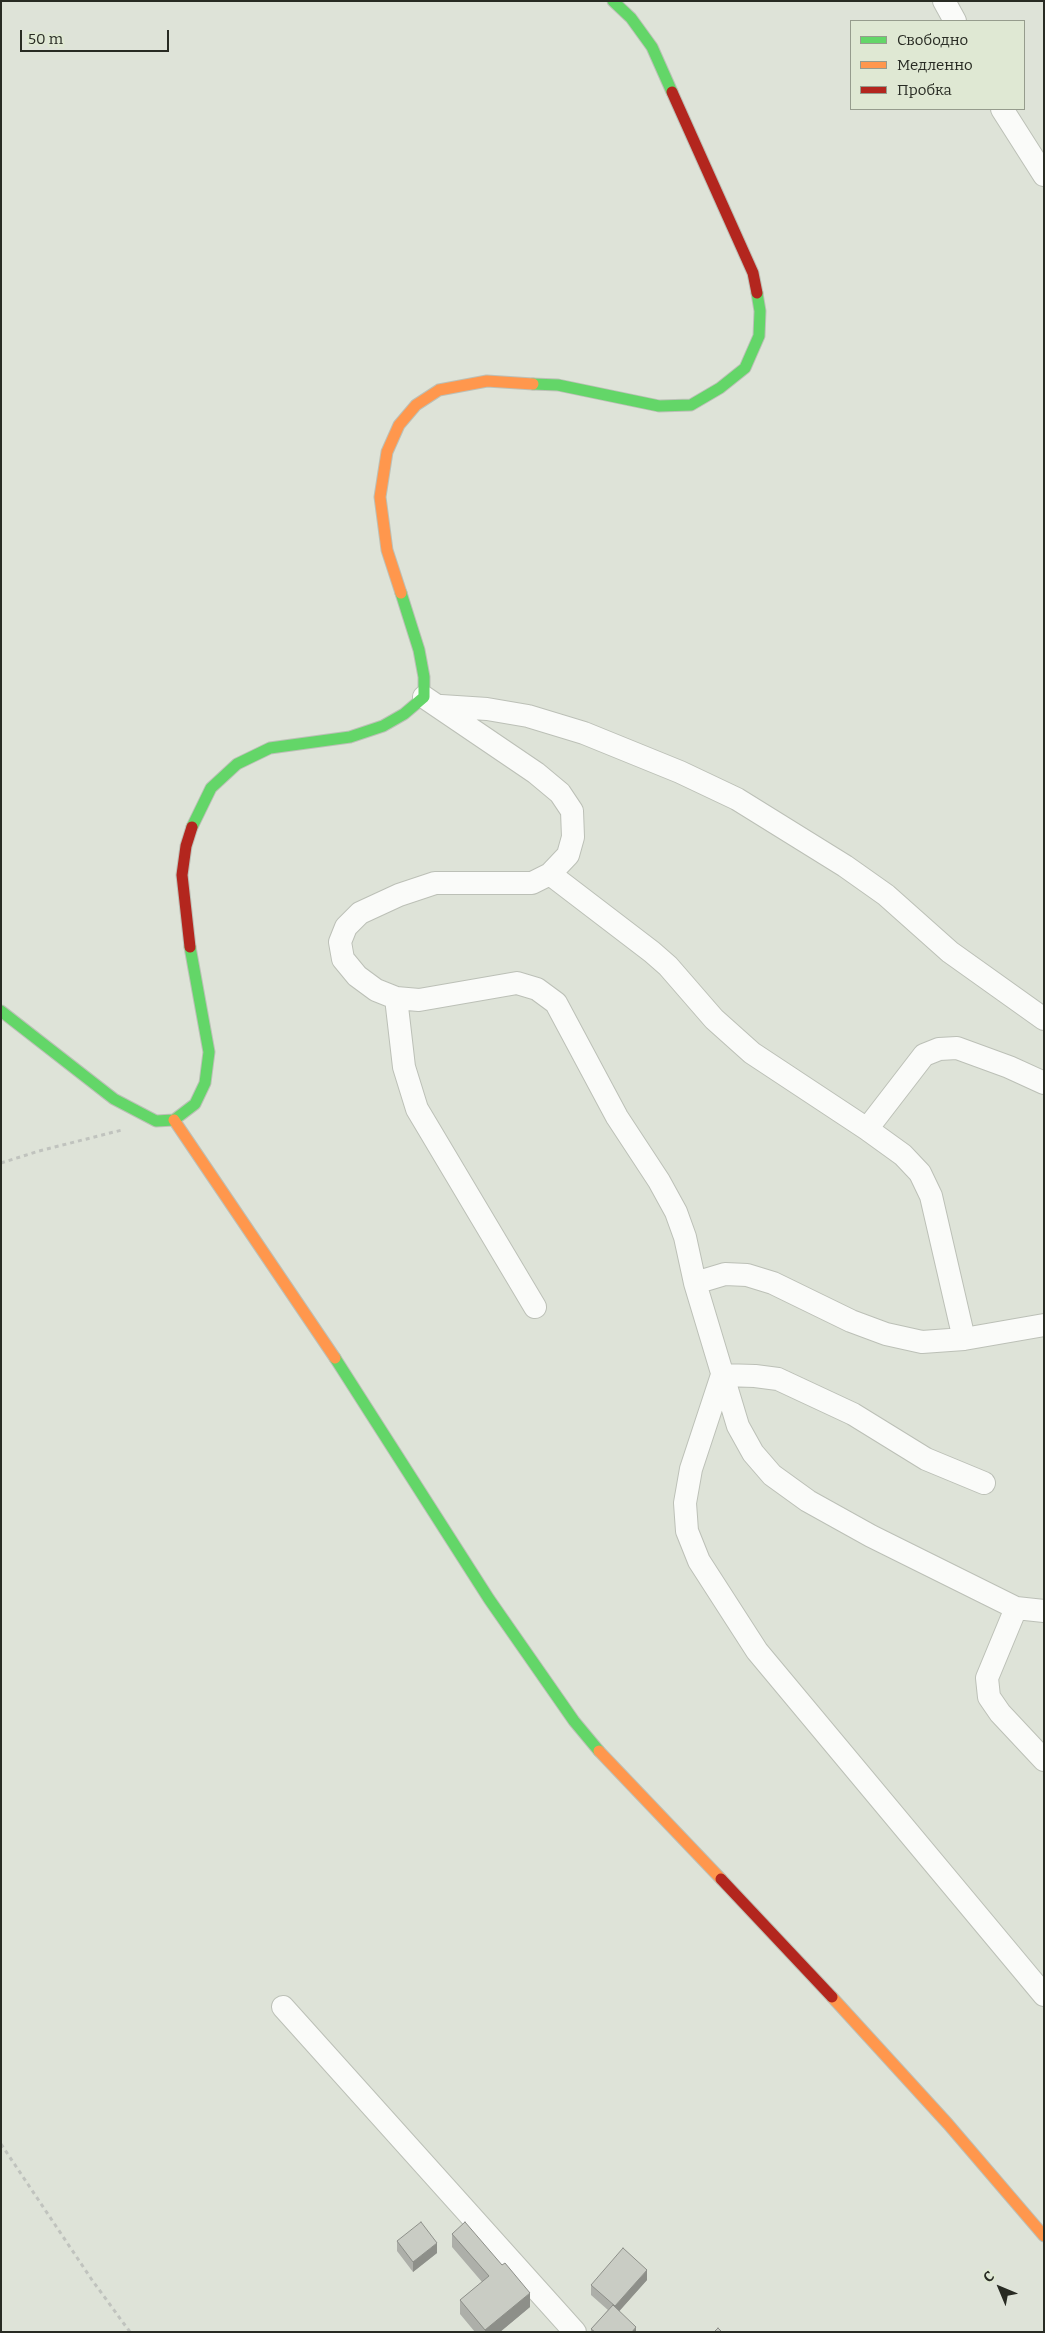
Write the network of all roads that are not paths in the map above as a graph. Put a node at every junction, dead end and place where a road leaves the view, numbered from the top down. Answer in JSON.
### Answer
{"nodes":[{"id":1,"x":613,"y":1,"type":"edge"},
{"id":2,"x":944,"y":1,"type":"edge"},
{"id":3,"x":954,"y":20,"type":"edge"},
{"id":4,"x":1003,"y":110,"type":"edge"},
{"id":5,"x":1044,"y":175,"type":"edge"},
{"id":6,"x":432,"y":702,"type":"junction"},
{"id":7,"x":550,"y":874,"type":"junction"},
{"id":8,"x":396,"y":998,"type":"junction"},
{"id":9,"x":1,"y":1011,"type":"edge"},
{"id":10,"x":1044,"y":1019,"type":"edge"},
{"id":11,"x":1044,"y":1083,"type":"edge"},
{"id":12,"x":174,"y":1120,"type":"junction"},
{"id":13,"x":867,"y":1129,"type":"junction"},
{"id":14,"x":695,"y":1282,"type":"junction"},
{"id":15,"x":535,"y":1307,"type":"dead end"},
{"id":16,"x":1044,"y":1325,"type":"edge"},
{"id":17,"x":964,"y":1339,"type":"junction"},
{"id":18,"x":722,"y":1375,"type":"junction"},
{"id":19,"x":984,"y":1483,"type":"dead end"},
{"id":20,"x":1016,"y":1608,"type":"junction"},
{"id":21,"x":1044,"y":1611,"type":"edge"},
{"id":22,"x":1044,"y":1760,"type":"edge"},
{"id":23,"x":1044,"y":1995,"type":"edge"},
{"id":24,"x":283,"y":2007,"type":"dead end"},
{"id":25,"x":1044,"y":2236,"type":"edge"},
{"id":26,"x":575,"y":2332,"type":"edge"}],
"edges":[{"from":1,"to":6,"type":"street"},
{"from":2,"to":3,"type":"street"},
{"from":4,"to":5,"type":"street"},
{"from":6,"to":7,"type":"street"},
{"from":6,"to":10,"type":"street"},
{"from":6,"to":12,"type":"street"},
{"from":7,"to":8,"type":"street"},
{"from":7,"to":13,"type":"street"},
{"from":8,"to":14,"type":"street"},
{"from":8,"to":15,"type":"street"},
{"from":9,"to":12,"type":"street"},
{"from":11,"to":13,"type":"street"},
{"from":12,"to":25,"type":"street"},
{"from":13,"to":17,"type":"street"},
{"from":14,"to":17,"type":"street"},
{"from":14,"to":18,"type":"street"},
{"from":16,"to":17,"type":"street"},
{"from":18,"to":19,"type":"street"},
{"from":18,"to":20,"type":"street"},
{"from":18,"to":23,"type":"street"},
{"from":20,"to":21,"type":"street"},
{"from":20,"to":22,"type":"street"},
{"from":24,"to":26,"type":"street"}]}
